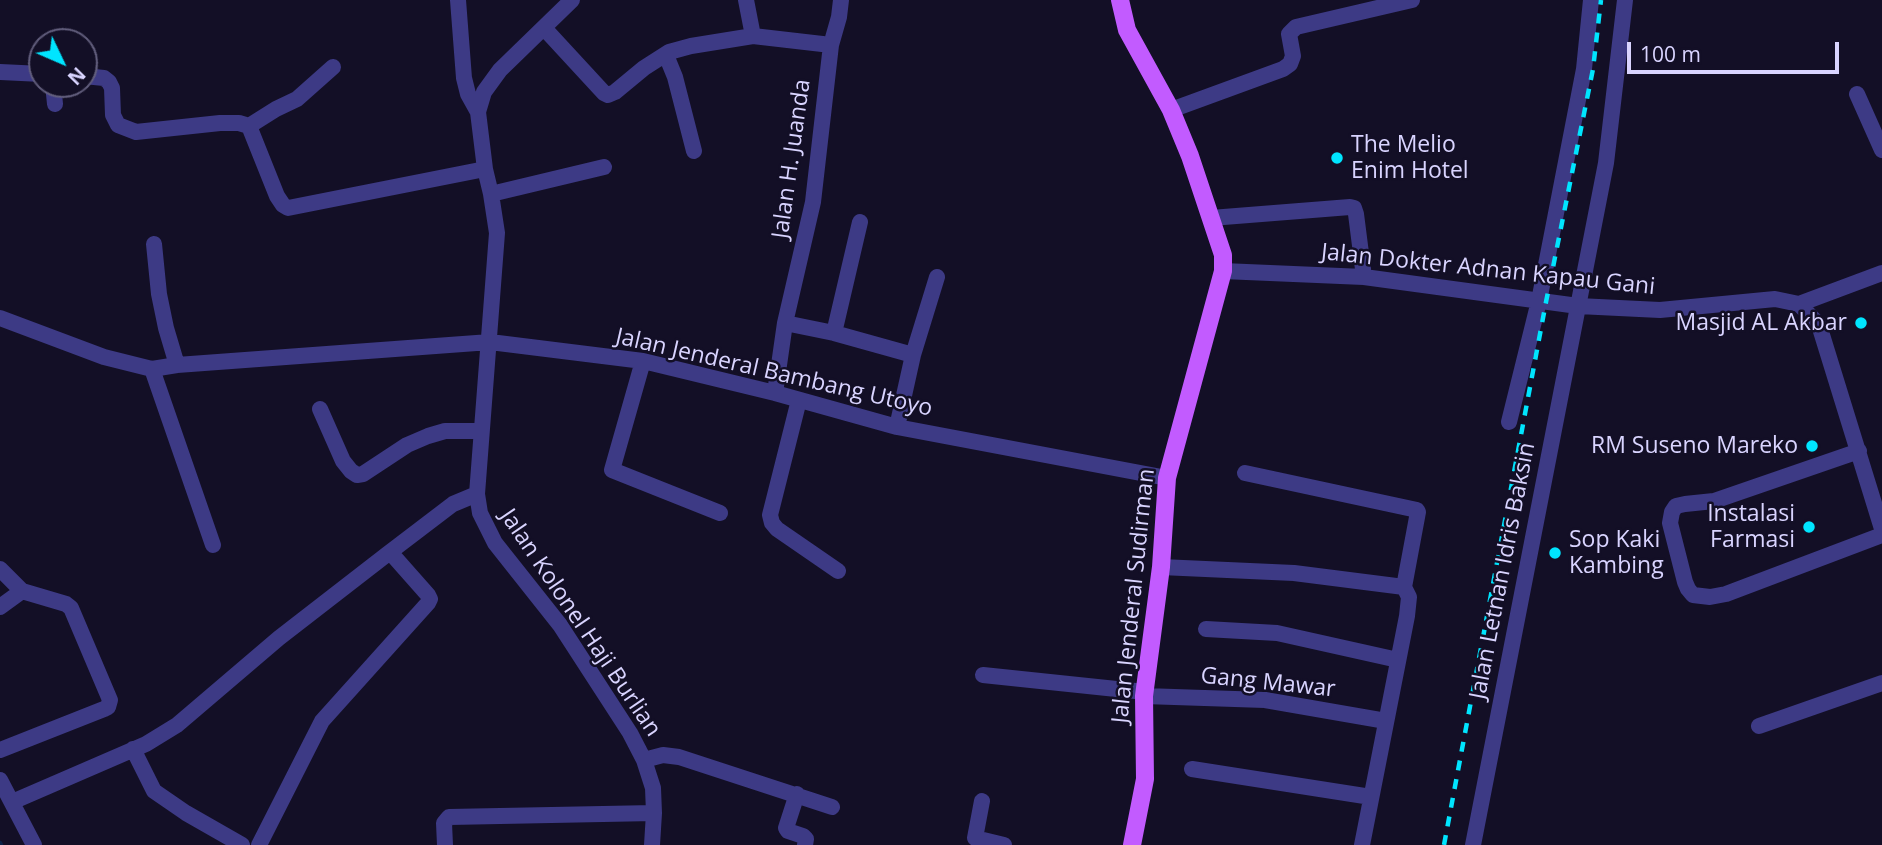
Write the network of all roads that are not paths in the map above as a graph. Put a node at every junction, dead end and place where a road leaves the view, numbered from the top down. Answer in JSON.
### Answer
{"nodes":[{"id":1,"x":458,"y":0,"type":"edge"},
{"id":2,"x":572,"y":0,"type":"edge"},
{"id":3,"x":746,"y":0,"type":"edge"},
{"id":4,"x":841,"y":0,"type":"edge"},
{"id":5,"x":1120,"y":0,"type":"edge"},
{"id":6,"x":1412,"y":0,"type":"edge"},
{"id":7,"x":1591,"y":0,"type":"edge"},
{"id":8,"x":1625,"y":0,"type":"edge"},
{"id":9,"x":544,"y":28,"type":"junction"},
{"id":10,"x":753,"y":36,"type":"junction"},
{"id":11,"x":831,"y":45,"type":"junction"},
{"id":12,"x":666,"y":55,"type":"junction"},
{"id":13,"x":333,"y":68,"type":"dead end"},
{"id":14,"x":0,"y":72,"type":"edge"},
{"id":15,"x":28,"y":73,"type":"edge"},
{"id":16,"x":98,"y":77,"type":"edge"},
{"id":17,"x":1857,"y":94,"type":"dead end"},
{"id":18,"x":54,"y":98,"type":"edge"},
{"id":19,"x":55,"y":104,"type":"dead end"},
{"id":20,"x":1171,"y":110,"type":"junction"},
{"id":21,"x":478,"y":112,"type":"junction"},
{"id":22,"x":249,"y":127,"type":"junction"},
{"id":23,"x":1882,"y":150,"type":"edge"},
{"id":24,"x":694,"y":151,"type":"dead end"},
{"id":25,"x":604,"y":167,"type":"dead end"},
{"id":26,"x":485,"y":169,"type":"junction"},
{"id":27,"x":491,"y":194,"type":"junction"},
{"id":28,"x":1211,"y":218,"type":"junction"},
{"id":29,"x":860,"y":222,"type":"dead end"},
{"id":30,"x":154,"y":244,"type":"dead end"},
{"id":31,"x":1223,"y":271,"type":"junction"},
{"id":32,"x":937,"y":277,"type":"dead end"},
{"id":33,"x":1364,"y":278,"type":"junction"},
{"id":34,"x":1879,"y":279,"type":"edge"},
{"id":35,"x":1539,"y":301,"type":"junction"},
{"id":36,"x":1799,"y":304,"type":"junction"},
{"id":37,"x":1578,"y":306,"type":"junction"},
{"id":38,"x":0,"y":318,"type":"edge"},
{"id":39,"x":785,"y":323,"type":"junction"},
{"id":40,"x":834,"y":333,"type":"junction"},
{"id":41,"x":490,"y":342,"type":"junction"},
{"id":42,"x":913,"y":355,"type":"junction"},
{"id":43,"x":643,"y":361,"type":"junction"},
{"id":44,"x":177,"y":365,"type":"junction"},
{"id":45,"x":152,"y":369,"type":"junction"},
{"id":46,"x":775,"y":393,"type":"junction"},
{"id":47,"x":799,"y":400,"type":"junction"},
{"id":48,"x":320,"y":410,"type":"dead end"},
{"id":49,"x":1509,"y":422,"type":"dead end"},
{"id":50,"x":897,"y":427,"type":"junction"},
{"id":51,"x":481,"y":431,"type":"junction"},
{"id":52,"x":1859,"y":451,"type":"junction"},
{"id":53,"x":1245,"y":473,"type":"dead end"},
{"id":54,"x":1167,"y":478,"type":"junction"},
{"id":55,"x":477,"y":494,"type":"junction"},
{"id":56,"x":720,"y":513,"type":"dead end"},
{"id":57,"x":1882,"y":529,"type":"edge"},
{"id":58,"x":1882,"y":536,"type":"edge"},
{"id":59,"x":213,"y":545,"type":"dead end"},
{"id":60,"x":390,"y":552,"type":"junction"},
{"id":61,"x":1161,"y":567,"type":"junction"},
{"id":62,"x":0,"y":569,"type":"edge"},
{"id":63,"x":838,"y":572,"type":"dead end"},
{"id":64,"x":1404,"y":587,"type":"junction"},
{"id":65,"x":22,"y":591,"type":"junction"},
{"id":66,"x":0,"y":607,"type":"edge"},
{"id":67,"x":1206,"y":629,"type":"dead end"},
{"id":68,"x":1398,"y":660,"type":"junction"},
{"id":69,"x":983,"y":675,"type":"dead end"},
{"id":70,"x":1882,"y":683,"type":"edge"},
{"id":71,"x":1145,"y":694,"type":"junction"},
{"id":72,"x":1386,"y":721,"type":"junction"},
{"id":73,"x":1759,"y":726,"type":"dead end"},
{"id":74,"x":133,"y":749,"type":"junction"},
{"id":75,"x":0,"y":750,"type":"edge"},
{"id":76,"x":644,"y":760,"type":"junction"},
{"id":77,"x":1192,"y":769,"type":"dead end"},
{"id":78,"x":0,"y":780,"type":"edge"},
{"id":79,"x":797,"y":794,"type":"junction"},
{"id":80,"x":1371,"y":797,"type":"junction"},
{"id":81,"x":982,"y":801,"type":"dead end"},
{"id":82,"x":12,"y":802,"type":"junction"},
{"id":83,"x":831,"y":807,"type":"dead end"},
{"id":84,"x":654,"y":813,"type":"junction"},
{"id":85,"x":972,"y":842,"type":"edge"},
{"id":86,"x":34,"y":845,"type":"edge"},
{"id":87,"x":242,"y":845,"type":"edge"},
{"id":88,"x":259,"y":845,"type":"edge"},
{"id":89,"x":445,"y":845,"type":"edge"},
{"id":90,"x":653,"y":845,"type":"edge"},
{"id":91,"x":806,"y":845,"type":"edge"},
{"id":92,"x":1004,"y":845,"type":"edge"},
{"id":93,"x":1132,"y":845,"type":"edge"},
{"id":94,"x":1362,"y":845,"type":"edge"},
{"id":95,"x":1473,"y":845,"type":"edge"}],
"edges":[{"from":1,"to":21,"type":"street","name":"Jalan Kolonel Haji Burlian"},
{"from":2,"to":9,"type":"street"},
{"from":3,"to":10,"type":"street"},
{"from":4,"to":11,"type":"street","name":"Jalan H. Juanda"},
{"from":5,"to":20,"type":"main road","name":"Jalan Jenderal Sudirman"},
{"from":6,"to":20,"type":"street"},
{"from":7,"to":35,"type":"street"},
{"from":8,"to":37,"type":"street","name":"Jalan Letnan Idris Baksin"},
{"from":9,"to":12,"type":"street"},
{"from":9,"to":21,"type":"street"},
{"from":10,"to":11,"type":"street"},
{"from":10,"to":12,"type":"street"},
{"from":11,"to":39,"type":"street","name":"Jalan H. Juanda"},
{"from":12,"to":24,"type":"street"},
{"from":13,"to":22,"type":"street"},
{"from":14,"to":15,"type":"street"},
{"from":16,"to":22,"type":"street"},
{"from":17,"to":23,"type":"street"},
{"from":18,"to":19,"type":"street"},
{"from":20,"to":28,"type":"main road","name":"Jalan Jenderal Sudirman"},
{"from":21,"to":26,"type":"street","name":"Jalan Kolonel Haji Burlian"},
{"from":22,"to":26,"type":"street"},
{"from":25,"to":27,"type":"street"},
{"from":26,"to":27,"type":"street","name":"Jalan Kolonel Haji Burlian"},
{"from":27,"to":41,"type":"street","name":"Jalan Kolonel Haji Burlian"},
{"from":28,"to":31,"type":"main road","name":"Jalan Jenderal Sudirman"},
{"from":28,"to":33,"type":"street"},
{"from":29,"to":40,"type":"street"},
{"from":30,"to":44,"type":"street"},
{"from":31,"to":33,"type":"street","name":"Jalan Dokter Adnan Kapau Gani"},
{"from":31,"to":54,"type":"main road","name":"Jalan Jenderal Sudirman"},
{"from":32,"to":42,"type":"street"},
{"from":33,"to":35,"type":"street","name":"Jalan Dokter Adnan Kapau Gani"},
{"from":34,"to":36,"type":"street"},
{"from":35,"to":37,"type":"street","name":"Jalan Dokter Adnan Kapau Gani"},
{"from":35,"to":49,"type":"street"},
{"from":36,"to":37,"type":"street","name":"Jalan Dokter Adnan Kapau Gani"},
{"from":36,"to":52,"type":"street"},
{"from":37,"to":95,"type":"street","name":"Jalan Letnan Idris Baksin"},
{"from":38,"to":45,"type":"street","name":"Jalan Jenderal Bambang Utoyo"},
{"from":39,"to":40,"type":"street"},
{"from":39,"to":46,"type":"street","name":"Jalan H. Juanda"},
{"from":40,"to":42,"type":"street"},
{"from":41,"to":43,"type":"street","name":"Jalan Jenderal Bambang Utoyo"},
{"from":41,"to":44,"type":"street","name":"Jalan Jenderal Bambang Utoyo"},
{"from":41,"to":51,"type":"street","name":"Jalan Kolonel Haji Burlian"},
{"from":42,"to":50,"type":"street"},
{"from":43,"to":46,"type":"street","name":"Jalan Jenderal Bambang Utoyo"},
{"from":43,"to":56,"type":"street"},
{"from":44,"to":45,"type":"street","name":"Jalan Jenderal Bambang Utoyo"},
{"from":45,"to":59,"type":"street"},
{"from":46,"to":47,"type":"street","name":"Jalan Jenderal Bambang Utoyo"},
{"from":47,"to":50,"type":"street","name":"Jalan Jenderal Bambang Utoyo"},
{"from":47,"to":63,"type":"street"},
{"from":48,"to":51,"type":"street"},
{"from":50,"to":54,"type":"street","name":"Jalan Jenderal Bambang Utoyo"},
{"from":51,"to":55,"type":"street","name":"Jalan Kolonel Haji Burlian"},
{"from":52,"to":57,"type":"street"},
{"from":52,"to":58,"type":"street"},
{"from":53,"to":64,"type":"street"},
{"from":54,"to":61,"type":"main road","name":"Jalan Jenderal Sudirman"},
{"from":55,"to":60,"type":"street"},
{"from":55,"to":76,"type":"street","name":"Jalan Kolonel Haji Burlian"},
{"from":60,"to":74,"type":"street"},
{"from":60,"to":88,"type":"street"},
{"from":61,"to":64,"type":"street"},
{"from":61,"to":71,"type":"main road","name":"Jalan Jenderal Sudirman"},
{"from":62,"to":65,"type":"street"},
{"from":64,"to":68,"type":"street"},
{"from":65,"to":66,"type":"street"},
{"from":65,"to":75,"type":"street"},
{"from":67,"to":68,"type":"street"},
{"from":68,"to":72,"type":"street"},
{"from":69,"to":71,"type":"street","name":"Gang Mawar"},
{"from":70,"to":73,"type":"street"},
{"from":71,"to":72,"type":"street","name":"Gang Mawar"},
{"from":71,"to":93,"type":"main road","name":"Jalan Jenderal Sudirman"},
{"from":72,"to":80,"type":"street"},
{"from":74,"to":82,"type":"street"},
{"from":74,"to":87,"type":"street"},
{"from":76,"to":79,"type":"street"},
{"from":76,"to":84,"type":"street","name":"Jalan Kolonel Haji Burlian"},
{"from":77,"to":80,"type":"street"},
{"from":78,"to":82,"type":"street"},
{"from":79,"to":83,"type":"street"},
{"from":79,"to":91,"type":"street"},
{"from":80,"to":94,"type":"street"},
{"from":81,"to":85,"type":"street"},
{"from":82,"to":86,"type":"street"},
{"from":84,"to":89,"type":"street"},
{"from":84,"to":90,"type":"street","name":"Jalan Kolonel Haji Burlian"},
{"from":85,"to":92,"type":"street"}]}
